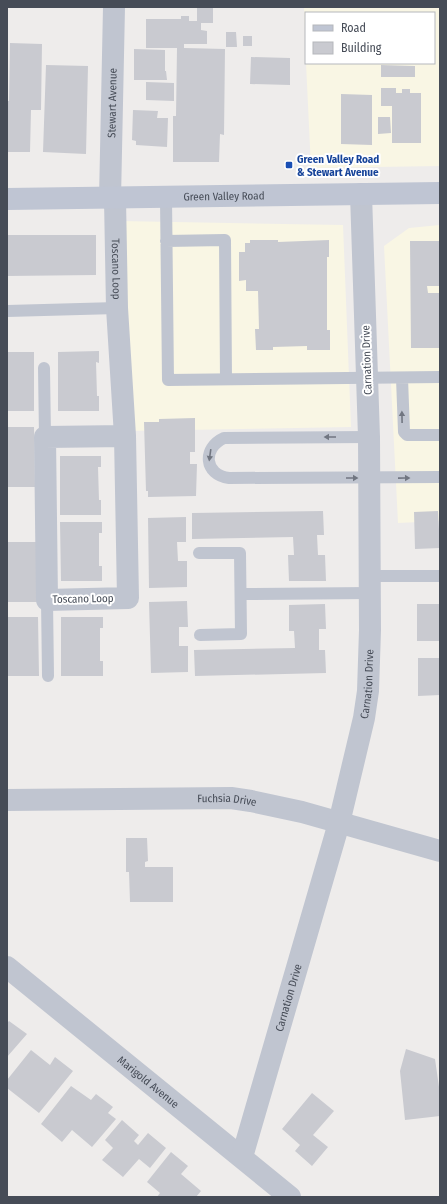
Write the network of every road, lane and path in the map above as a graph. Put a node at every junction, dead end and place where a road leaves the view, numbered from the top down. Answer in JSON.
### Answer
{"nodes":[{"id":1,"x":114,"y":7,"type":"edge"},
{"id":2,"x":440,"y":193,"type":"edge"},
{"id":3,"x":361,"y":194,"type":"junction"},
{"id":4,"x":166,"y":198,"type":"junction"},
{"id":5,"x":7,"y":199,"type":"edge"},
{"id":6,"x":113,"y":199,"type":"junction"},
{"id":7,"x":166,"y":241,"type":"junction"},
{"id":8,"x":117,"y":308,"type":"junction"},
{"id":9,"x":7,"y":311,"type":"edge"},
{"id":10,"x":44,"y":368,"type":"dead end"},
{"id":11,"x":440,"y":377,"type":"edge"},
{"id":12,"x":368,"y":378,"type":"junction"},
{"id":13,"x":402,"y":378,"type":"junction"},
{"id":14,"x":226,"y":380,"type":"junction"},
{"id":15,"x":440,"y":435,"type":"edge"},
{"id":16,"x":125,"y":436,"type":"junction"},
{"id":17,"x":45,"y":437,"type":"junction"},
{"id":18,"x":369,"y":437,"type":"junction"},
{"id":19,"x":440,"y":477,"type":"edge"},
{"id":20,"x":369,"y":478,"type":"junction"},
{"id":21,"x":199,"y":553,"type":"dead end"},
{"id":22,"x":440,"y":576,"type":"edge"},
{"id":23,"x":370,"y":584,"type":"junction"},
{"id":24,"x":241,"y":594,"type":"junction"},
{"id":25,"x":47,"y":600,"type":"junction"},
{"id":26,"x":200,"y":635,"type":"dead end"},
{"id":27,"x":48,"y":676,"type":"dead end"},
{"id":28,"x":7,"y":800,"type":"edge"},
{"id":29,"x":339,"y":823,"type":"junction"},
{"id":30,"x":440,"y":851,"type":"edge"},
{"id":31,"x":7,"y":967,"type":"edge"},
{"id":32,"x":242,"y":1157,"type":"junction"},
{"id":33,"x":290,"y":1197,"type":"edge"}],
"edges":[{"from":1,"to":6,"type":"street","name":"Stewart Avenue"},
{"from":2,"to":3,"type":"main road","name":"Green Valley Road"},
{"from":3,"to":4,"type":"main road","name":"Green Valley Road"},
{"from":3,"to":12,"type":"street","name":"Carnation Drive"},
{"from":4,"to":6,"type":"main road","name":"Green Valley Road"},
{"from":4,"to":7,"type":"lane"},
{"from":5,"to":6,"type":"main road","name":"Green Valley Road"},
{"from":6,"to":8,"type":"street","name":"Toscano Loop"},
{"from":7,"to":14,"type":"lane"},
{"from":7,"to":14,"type":"lane"},
{"from":8,"to":9,"type":"lane"},
{"from":8,"to":16,"type":"street","name":"Toscano Loop"},
{"from":10,"to":17,"type":"lane"},
{"from":11,"to":13,"type":"lane"},
{"from":12,"to":13,"type":"lane"},
{"from":12,"to":14,"type":"lane"},
{"from":12,"to":18,"type":"street","name":"Carnation Drive"},
{"from":15,"to":13,"type":"lane","one_way":true},
{"from":16,"to":17,"type":"street"},
{"from":16,"to":25,"type":"street","name":"Toscano Loop"},
{"from":17,"to":25,"type":"street","name":"Toscano Loop"},
{"from":18,"to":20,"type":"street","name":"Carnation Drive"},
{"from":18,"to":20,"type":"lane","one_way":true},
{"from":20,"to":19,"type":"lane","one_way":true},
{"from":20,"to":23,"type":"street","name":"Carnation Drive"},
{"from":21,"to":24,"type":"lane"},
{"from":22,"to":23,"type":"lane"},
{"from":23,"to":24,"type":"lane"},
{"from":23,"to":29,"type":"street","name":"Carnation Drive"},
{"from":24,"to":26,"type":"lane"},
{"from":25,"to":27,"type":"lane"},
{"from":28,"to":29,"type":"street","name":"Fuchsia Drive"},
{"from":29,"to":30,"type":"street","name":"Fuchsia Drive"},
{"from":29,"to":32,"type":"street","name":"Carnation Drive"},
{"from":31,"to":32,"type":"street","name":"Marigold Avenue"},
{"from":32,"to":33,"type":"street","name":"Marigold Avenue"}]}
